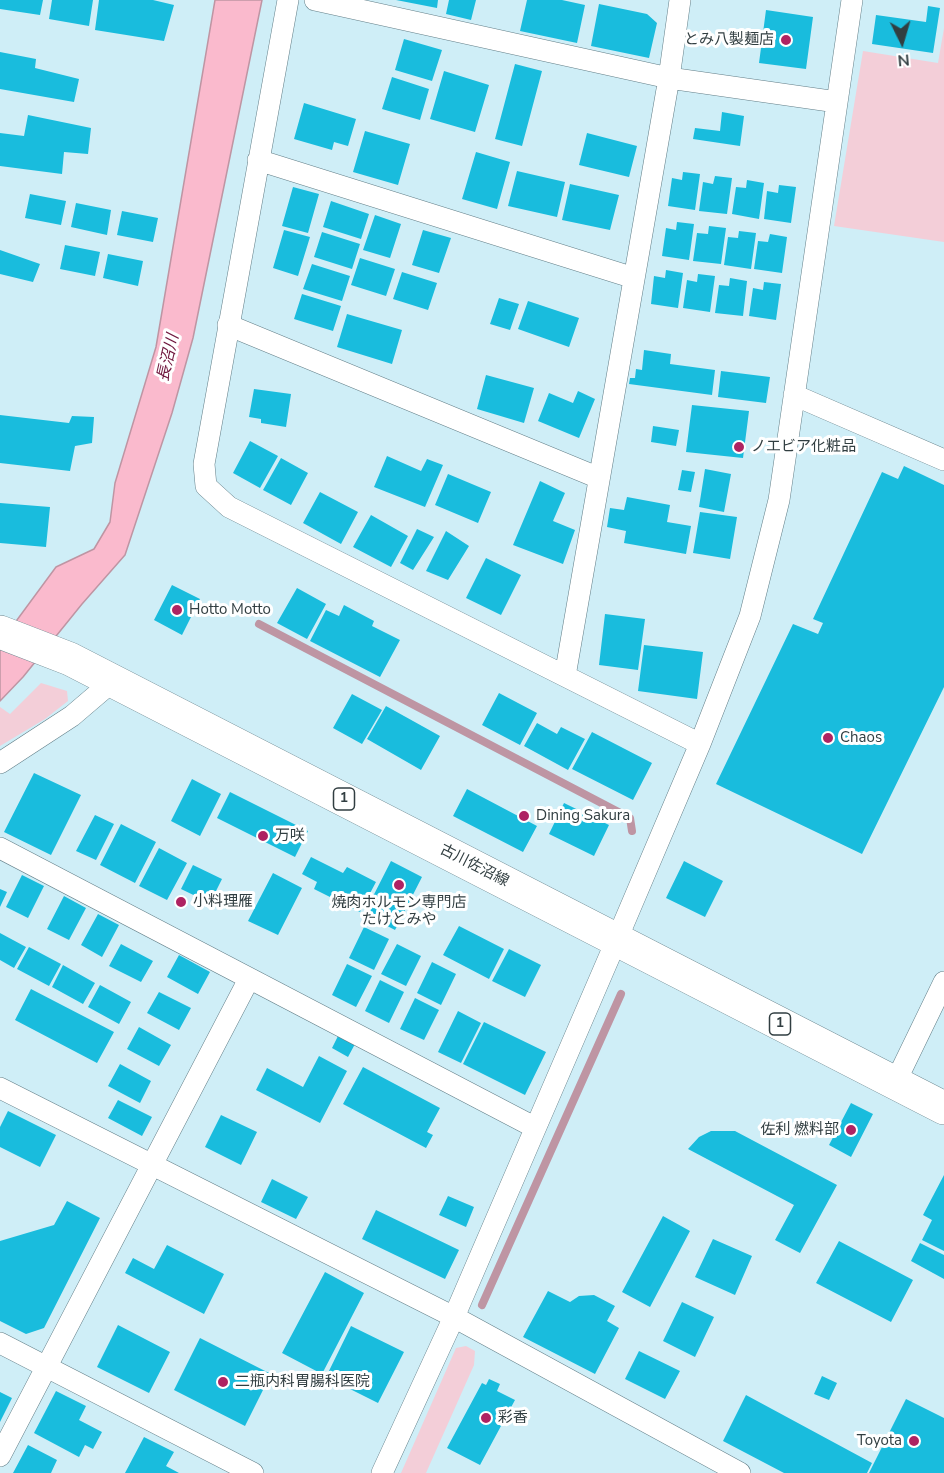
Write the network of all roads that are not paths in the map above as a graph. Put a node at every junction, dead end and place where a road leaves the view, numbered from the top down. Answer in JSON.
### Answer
{"nodes":[{"id":1,"x":288,"y":0,"type":"edge"},
{"id":2,"x":315,"y":0,"type":"edge"},
{"id":3,"x":680,"y":0,"type":"edge"},
{"id":4,"x":852,"y":0,"type":"edge"},
{"id":5,"x":669,"y":78,"type":"junction"},
{"id":6,"x":837,"y":102,"type":"junction"},
{"id":7,"x":258,"y":160,"type":"junction"},
{"id":8,"x":634,"y":278,"type":"junction"},
{"id":9,"x":228,"y":325,"type":"junction"},
{"id":10,"x":794,"y":395,"type":"junction"},
{"id":11,"x":944,"y":460,"type":"edge"},
{"id":12,"x":599,"y":478,"type":"junction"},
{"id":13,"x":0,"y":632,"type":"edge"},
{"id":14,"x":565,"y":676,"type":"junction"},
{"id":15,"x":113,"y":681,"type":"junction"},
{"id":16,"x":700,"y":744,"type":"junction"},
{"id":17,"x":0,"y":763,"type":"edge"},
{"id":18,"x":0,"y":848,"type":"edge"},
{"id":19,"x":617,"y":939,"type":"junction"},
{"id":20,"x":249,"y":979,"type":"junction"},
{"id":21,"x":944,"y":982,"type":"edge"},
{"id":22,"x":895,"y":1083,"type":"junction"},
{"id":23,"x":0,"y":1088,"type":"edge"},
{"id":24,"x":944,"y":1108,"type":"edge"},
{"id":25,"x":534,"y":1127,"type":"junction"},
{"id":26,"x":152,"y":1166,"type":"junction"},
{"id":27,"x":454,"y":1317,"type":"junction"},
{"id":28,"x":0,"y":1342,"type":"edge"},
{"id":29,"x":47,"y":1366,"type":"junction"},
{"id":30,"x":0,"y":1456,"type":"edge"},
{"id":31,"x":736,"y":1472,"type":"edge"},
{"id":32,"x":253,"y":1473,"type":"edge"},
{"id":33,"x":382,"y":1473,"type":"edge"}],
"edges":[{"from":1,"to":7,"type":"street"},
{"from":2,"to":5,"type":"street"},
{"from":3,"to":5,"type":"street"},
{"from":4,"to":6,"type":"street"},
{"from":5,"to":6,"type":"street"},
{"from":5,"to":8,"type":"street"},
{"from":6,"to":10,"type":"street"},
{"from":7,"to":8,"type":"street"},
{"from":7,"to":9,"type":"street"},
{"from":8,"to":12,"type":"street"},
{"from":9,"to":12,"type":"street"},
{"from":9,"to":14,"type":"street"},
{"from":10,"to":11,"type":"street"},
{"from":10,"to":16,"type":"street"},
{"from":12,"to":14,"type":"street"},
{"from":13,"to":15,"type":"main road","name":"古川佐沼線","number":"1"},
{"from":14,"to":16,"type":"street"},
{"from":15,"to":17,"type":"street"},
{"from":15,"to":19,"type":"main road","name":"古川佐沼線","number":"1"},
{"from":16,"to":19,"type":"street"},
{"from":18,"to":20,"type":"street"},
{"from":19,"to":22,"type":"main road","name":"古川佐沼線","number":"1"},
{"from":19,"to":25,"type":"street"},
{"from":20,"to":25,"type":"street"},
{"from":20,"to":26,"type":"street"},
{"from":21,"to":22,"type":"street"},
{"from":22,"to":24,"type":"main road","name":"古川佐沼線","number":"1"},
{"from":23,"to":26,"type":"street"},
{"from":25,"to":27,"type":"street"},
{"from":26,"to":27,"type":"street"},
{"from":26,"to":29,"type":"street"},
{"from":27,"to":31,"type":"street"},
{"from":27,"to":33,"type":"street"},
{"from":28,"to":29,"type":"street"},
{"from":29,"to":30,"type":"street"},
{"from":29,"to":32,"type":"street"}]}
